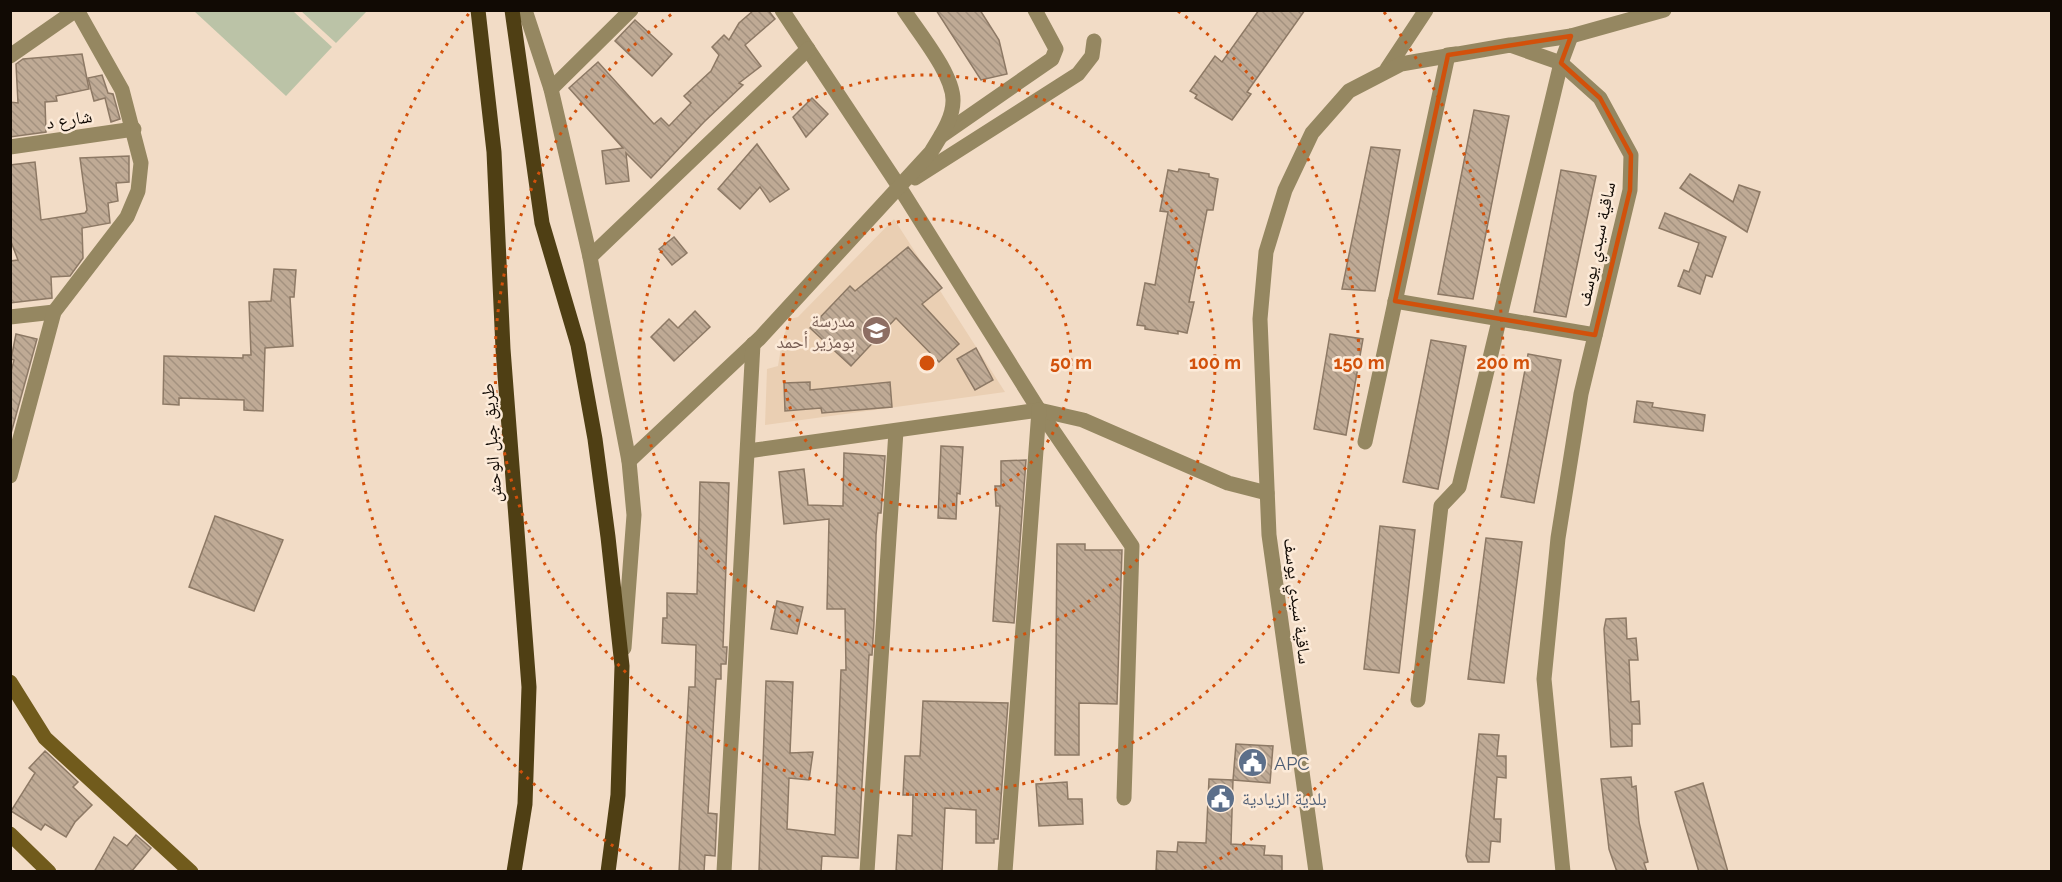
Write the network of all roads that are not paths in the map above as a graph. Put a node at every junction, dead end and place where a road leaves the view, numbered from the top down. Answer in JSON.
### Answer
{"nodes":[{"id":1,"x":76,"y":10,"type":"edge"},
{"id":2,"x":478,"y":10,"type":"edge"},
{"id":3,"x":512,"y":10,"type":"edge"},
{"id":4,"x":525,"y":10,"type":"edge"},
{"id":5,"x":631,"y":10,"type":"edge"},
{"id":6,"x":782,"y":10,"type":"edge"},
{"id":7,"x":904,"y":10,"type":"edge"},
{"id":8,"x":1035,"y":10,"type":"edge"},
{"id":9,"x":1426,"y":10,"type":"edge"},
{"id":10,"x":1664,"y":10,"type":"edge"},
{"id":11,"x":1571,"y":36,"type":"junction"},
{"id":12,"x":1094,"y":41,"type":"dead end"},
{"id":13,"x":808,"y":49,"type":"junction"},
{"id":14,"x":1448,"y":55,"type":"junction"},
{"id":15,"x":10,"y":56,"type":"edge"},
{"id":16,"x":1561,"y":63,"type":"junction"},
{"id":17,"x":1387,"y":69,"type":"junction"},
{"id":18,"x":551,"y":89,"type":"junction"},
{"id":19,"x":134,"y":129,"type":"junction"},
{"id":20,"x":941,"y":136,"type":"junction"},
{"id":21,"x":10,"y":147,"type":"edge"},
{"id":22,"x":900,"y":188,"type":"junction"},
{"id":23,"x":590,"y":257,"type":"junction"},
{"id":24,"x":1395,"y":301,"type":"junction"},
{"id":25,"x":54,"y":312,"type":"junction"},
{"id":26,"x":10,"y":317,"type":"edge"},
{"id":27,"x":1499,"y":318,"type":"junction"},
{"id":28,"x":1595,"y":335,"type":"junction"},
{"id":29,"x":753,"y":344,"type":"junction"},
{"id":30,"x":1039,"y":411,"type":"junction"},
{"id":31,"x":896,"y":431,"type":"junction"},
{"id":32,"x":1365,"y":442,"type":"dead end"},
{"id":33,"x":748,"y":451,"type":"junction"},
{"id":34,"x":629,"y":461,"type":"junction"},
{"id":35,"x":10,"y":476,"type":"edge"},
{"id":36,"x":1267,"y":493,"type":"junction"},
{"id":37,"x":622,"y":666,"type":"junction"},
{"id":38,"x":10,"y":682,"type":"edge"},
{"id":39,"x":1418,"y":700,"type":"dead end"},
{"id":40,"x":1124,"y":798,"type":"dead end"},
{"id":41,"x":10,"y":834,"type":"edge"},
{"id":42,"x":49,"y":872,"type":"edge"},
{"id":43,"x":191,"y":872,"type":"edge"},
{"id":44,"x":514,"y":872,"type":"edge"},
{"id":45,"x":608,"y":872,"type":"edge"},
{"id":46,"x":724,"y":872,"type":"edge"},
{"id":47,"x":867,"y":872,"type":"edge"},
{"id":48,"x":1005,"y":872,"type":"edge"},
{"id":49,"x":1316,"y":872,"type":"edge"},
{"id":50,"x":1563,"y":872,"type":"edge"}],
"edges":[{"from":1,"to":15,"type":"street"},
{"from":1,"to":19,"type":"street"},
{"from":2,"to":44,"type":"main road","name":"طريق جبل الوحش"},
{"from":3,"to":37,"type":"main road"},
{"from":4,"to":18,"type":"street"},
{"from":5,"to":18,"type":"street"},
{"from":6,"to":13,"type":"street"},
{"from":7,"to":20,"type":"street"},
{"from":8,"to":20,"type":"street"},
{"from":9,"to":17,"type":"street"},
{"from":10,"to":11,"type":"street"},
{"from":11,"to":14,"type":"street"},
{"from":11,"to":16,"type":"street"},
{"from":12,"to":22,"type":"street"},
{"from":13,"to":22,"type":"street"},
{"from":13,"to":23,"type":"street"},
{"from":14,"to":16,"type":"street","name":"ساقية سيدي يوسف"},
{"from":14,"to":17,"type":"street","name":"ساقية سيدي يوسف"},
{"from":14,"to":24,"type":"street"},
{"from":16,"to":27,"type":"street"},
{"from":16,"to":28,"type":"street","name":"ساقية سيدي يوسف"},
{"from":17,"to":36,"type":"street","name":"ساقية سيدي يوسف"},
{"from":18,"to":23,"type":"street"},
{"from":19,"to":21,"type":"street","name":"شارع د"},
{"from":19,"to":25,"type":"street"},
{"from":20,"to":22,"type":"street"},
{"from":22,"to":29,"type":"street"},
{"from":22,"to":30,"type":"street"},
{"from":23,"to":34,"type":"street"},
{"from":24,"to":27,"type":"street"},
{"from":24,"to":32,"type":"street"},
{"from":25,"to":26,"type":"street"},
{"from":25,"to":35,"type":"street"},
{"from":27,"to":28,"type":"street"},
{"from":27,"to":39,"type":"street"},
{"from":28,"to":50,"type":"street","name":"ساقية سيدي يوسف"},
{"from":29,"to":33,"type":"street"},
{"from":29,"to":34,"type":"street"},
{"from":30,"to":31,"type":"street"},
{"from":30,"to":36,"type":"street"},
{"from":30,"to":40,"type":"street"},
{"from":30,"to":48,"type":"street"},
{"from":31,"to":33,"type":"street"},
{"from":31,"to":47,"type":"street"},
{"from":33,"to":46,"type":"street"},
{"from":34,"to":37,"type":"street"},
{"from":36,"to":49,"type":"street","name":"ساقية سيدي يوسف"},
{"from":37,"to":45,"type":"main road"},
{"from":38,"to":43,"type":"main road"},
{"from":41,"to":42,"type":"main road"}]}
